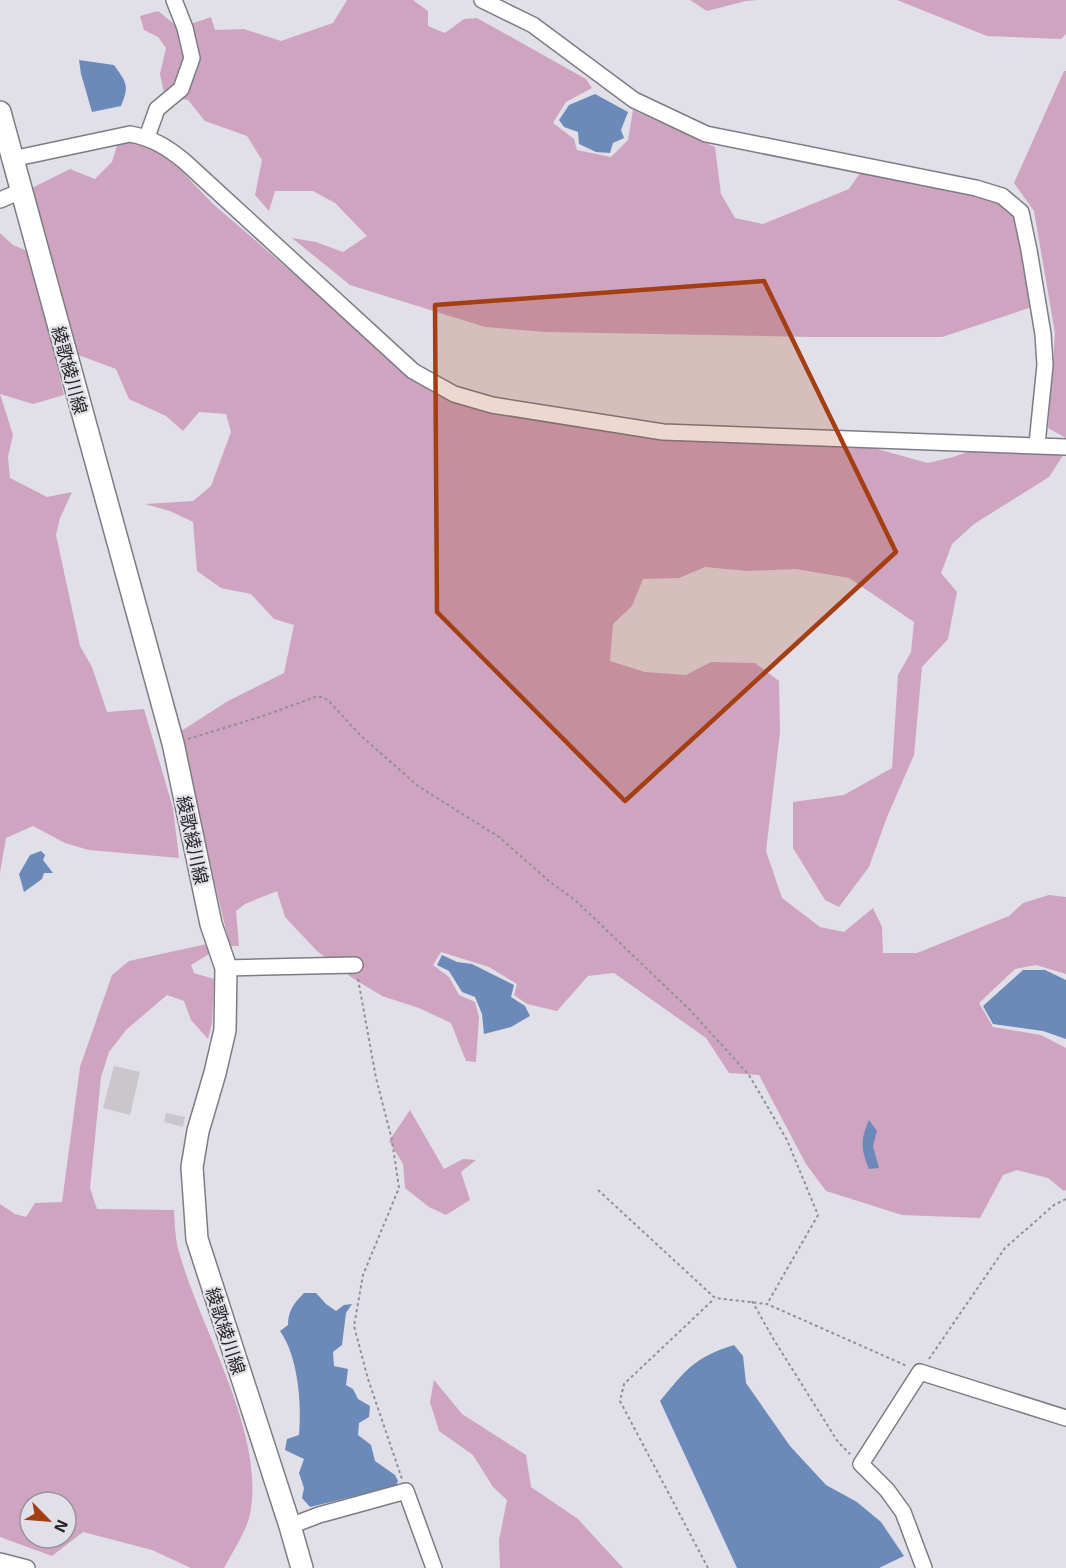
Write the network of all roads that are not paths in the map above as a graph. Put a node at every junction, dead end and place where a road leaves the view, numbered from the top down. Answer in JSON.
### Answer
{"nodes":[{"id":1,"x":174,"y":0,"type":"edge"},
{"id":2,"x":482,"y":0,"type":"edge"},
{"id":3,"x":0,"y":112,"type":"edge"},
{"id":4,"x":147,"y":137,"type":"junction"},
{"id":5,"x":12,"y":159,"type":"junction"},
{"id":6,"x":21,"y":191,"type":"junction"},
{"id":7,"x":0,"y":200,"type":"edge"},
{"id":8,"x":1037,"y":444,"type":"junction"},
{"id":9,"x":1066,"y":447,"type":"edge"},
{"id":10,"x":355,"y":965,"type":"road end"},
{"id":11,"x":226,"y":968,"type":"junction"},
{"id":12,"x":1066,"y":1418,"type":"edge"},
{"id":13,"x":290,"y":1526,"type":"junction"},
{"id":14,"x":0,"y":1561,"type":"edge"},
{"id":15,"x":27,"y":1568,"type":"edge"},
{"id":16,"x":302,"y":1568,"type":"edge"},
{"id":17,"x":434,"y":1568,"type":"edge"},
{"id":18,"x":924,"y":1568,"type":"edge"}],
"edges":[{"from":1,"to":4,"type":"street"},
{"from":2,"to":8,"type":"street"},
{"from":3,"to":5,"type":"main road","name":"綾歌綾川線"},
{"from":4,"to":5,"type":"street"},
{"from":4,"to":8,"type":"street"},
{"from":5,"to":6,"type":"main road","name":"綾歌綾川線"},
{"from":6,"to":7,"type":"street"},
{"from":6,"to":11,"type":"main road","name":"綾歌綾川線"},
{"from":8,"to":9,"type":"street"},
{"from":10,"to":11,"type":"street"},
{"from":11,"to":13,"type":"main road","name":"綾歌綾川線"},
{"from":12,"to":18,"type":"street"},
{"from":13,"to":16,"type":"main road","name":"綾歌綾川線"},
{"from":13,"to":17,"type":"street"},
{"from":14,"to":15,"type":"street"}]}
